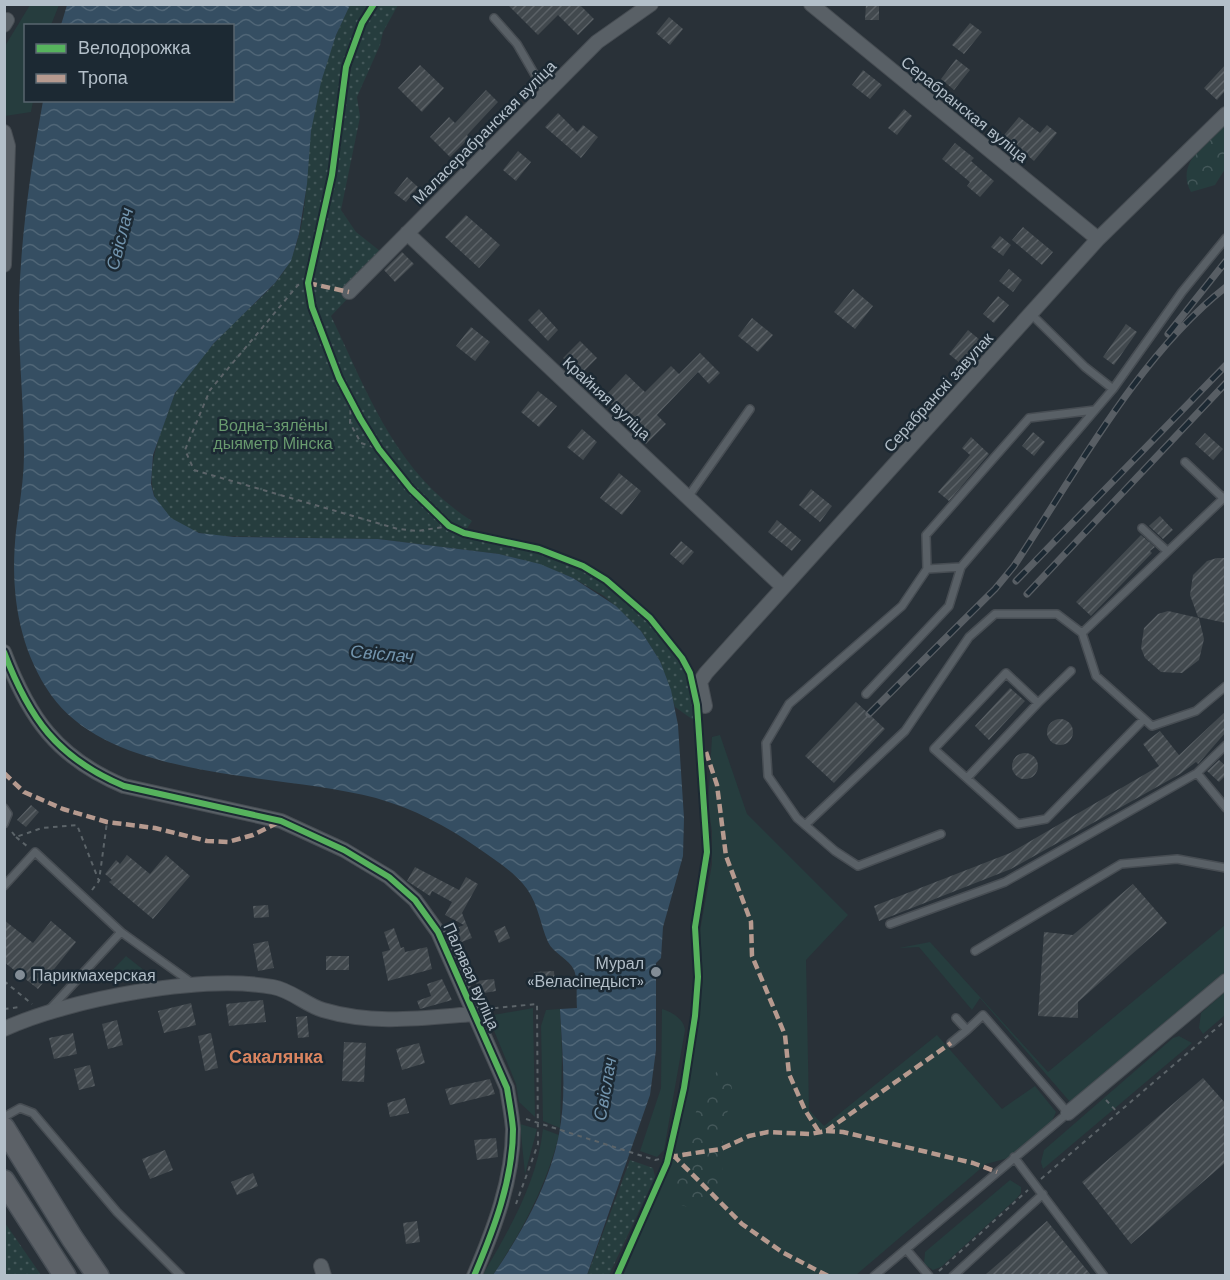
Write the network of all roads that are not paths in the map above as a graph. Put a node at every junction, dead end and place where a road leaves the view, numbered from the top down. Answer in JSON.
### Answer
{"nodes":[{"id":1,"x":651,"y":4,"type":"edge"},
{"id":2,"x":811,"y":4,"type":"edge"},
{"id":3,"x":494,"y":18,"type":"dead end"},
{"id":4,"x":546,"y":94,"type":"junction"},
{"id":5,"x":1226,"y":114,"type":"edge"},
{"id":6,"x":4,"y":132,"type":"edge"},
{"id":7,"x":407,"y":233,"type":"junction"},
{"id":8,"x":1226,"y":238,"type":"edge"},
{"id":9,"x":1098,"y":239,"type":"junction"},
{"id":10,"x":4,"y":265,"type":"edge"},
{"id":11,"x":349,"y":292,"type":"dead end"},
{"id":12,"x":1031,"y":314,"type":"junction"},
{"id":13,"x":1113,"y":390,"type":"junction"},
{"id":14,"x":750,"y":409,"type":"dead end"},
{"id":15,"x":1095,"y":410,"type":"junction"},
{"id":16,"x":1185,"y":462,"type":"dead end"},
{"id":17,"x":1224,"y":496,"type":"edge"},
{"id":18,"x":688,"y":497,"type":"junction"},
{"id":19,"x":1143,"y":528,"type":"dead end"},
{"id":20,"x":1167,"y":551,"type":"junction"},
{"id":21,"x":961,"y":567,"type":"junction"},
{"id":22,"x":927,"y":568,"type":"junction"},
{"id":23,"x":783,"y":587,"type":"junction"},
{"id":24,"x":1082,"y":633,"type":"junction"},
{"id":25,"x":4,"y":652,"type":"edge"},
{"id":26,"x":1071,"y":671,"type":"dead end"},
{"id":27,"x":1226,"y":686,"type":"edge"},
{"id":28,"x":866,"y":694,"type":"dead end"},
{"id":29,"x":1038,"y":704,"type":"junction"},
{"id":30,"x":705,"y":706,"type":"dead end"},
{"id":31,"x":1144,"y":719,"type":"junction"},
{"id":32,"x":1226,"y":745,"type":"edge"},
{"id":33,"x":1197,"y":773,"type":"junction"},
{"id":34,"x":967,"y":778,"type":"junction"},
{"id":35,"x":4,"y":808,"type":"edge"},
{"id":36,"x":1226,"y":808,"type":"edge"},
{"id":37,"x":5,"y":824,"type":"edge"},
{"id":38,"x":805,"y":825,"type":"junction"},
{"id":39,"x":941,"y":834,"type":"dead end"},
{"id":40,"x":1226,"y":868,"type":"edge"},
{"id":41,"x":4,"y":886,"type":"edge"},
{"id":42,"x":890,"y":924,"type":"dead end"},
{"id":43,"x":122,"y":932,"type":"junction"},
{"id":44,"x":975,"y":951,"type":"dead end"},
{"id":45,"x":1226,"y":981,"type":"edge"},
{"id":46,"x":195,"y":985,"type":"junction"},
{"id":47,"x":46,"y":1013,"type":"junction"},
{"id":48,"x":473,"y":1014,"type":"junction"},
{"id":49,"x":956,"y":1018,"type":"dead end"},
{"id":50,"x":4,"y":1029,"type":"edge"},
{"id":51,"x":967,"y":1030,"type":"junction"},
{"id":52,"x":951,"y":1043,"type":"dead end"},
{"id":53,"x":1068,"y":1113,"type":"junction"},
{"id":54,"x":4,"y":1117,"type":"edge"},
{"id":55,"x":4,"y":1128,"type":"edge"},
{"id":56,"x":1014,"y":1157,"type":"junction"},
{"id":57,"x":4,"y":1181,"type":"edge"},
{"id":58,"x":1043,"y":1194,"type":"junction"},
{"id":59,"x":906,"y":1249,"type":"junction"},
{"id":60,"x":65,"y":1275,"type":"edge"},
{"id":61,"x":98,"y":1275,"type":"edge"},
{"id":62,"x":181,"y":1275,"type":"edge"},
{"id":63,"x":474,"y":1275,"type":"edge"},
{"id":64,"x":874,"y":1275,"type":"edge"},
{"id":65,"x":931,"y":1275,"type":"edge"},
{"id":66,"x":953,"y":1275,"type":"edge"},
{"id":67,"x":1104,"y":1275,"type":"edge"}],
"edges":[{"from":1,"to":4,"type":"street","name":"Маласерабранская вуліца"},
{"from":2,"to":9,"type":"street","name":"Серабранская вуліца"},
{"from":3,"to":4,"type":"lane"},
{"from":4,"to":7,"type":"street","name":"Маласерабранская вуліца"},
{"from":5,"to":9,"type":"street","name":"Серабранскі завулак"},
{"from":6,"to":10,"type":"street"},
{"from":7,"to":11,"type":"street","name":"Маласерабранская вуліца"},
{"from":7,"to":18,"type":"street","name":"Крайняя вуліца"},
{"from":8,"to":13,"type":"lane"},
{"from":9,"to":12,"type":"street","name":"Серабранскі завулак"},
{"from":12,"to":13,"type":"lane"},
{"from":12,"to":23,"type":"street","name":"Серабранскі завулак"},
{"from":13,"to":15,"type":"lane"},
{"from":14,"to":18,"type":"lane"},
{"from":15,"to":21,"type":"lane"},
{"from":15,"to":22,"type":"lane"},
{"from":16,"to":17,"type":"lane"},
{"from":17,"to":20,"type":"lane"},
{"from":18,"to":23,"type":"street","name":"Крайняя вуліца"},
{"from":19,"to":20,"type":"lane"},
{"from":20,"to":24,"type":"lane"},
{"from":21,"to":22,"type":"lane"},
{"from":21,"to":28,"type":"lane"},
{"from":22,"to":38,"type":"lane"},
{"from":23,"to":30,"type":"street","name":"Серабранскі завулак"},
{"from":24,"to":31,"type":"lane"},
{"from":24,"to":38,"type":"lane"},
{"from":25,"to":48,"type":"street","name":"Палявая вуліца"},
{"from":26,"to":29,"type":"lane"},
{"from":27,"to":31,"type":"lane"},
{"from":29,"to":34,"type":"lane"},
{"from":29,"to":34,"type":"lane"},
{"from":31,"to":34,"type":"lane"},
{"from":32,"to":33,"type":"lane"},
{"from":33,"to":36,"type":"lane"},
{"from":33,"to":42,"type":"lane"},
{"from":35,"to":37,"type":"lane"},
{"from":38,"to":39,"type":"lane"},
{"from":40,"to":44,"type":"lane"},
{"from":41,"to":43,"type":"lane"},
{"from":43,"to":46,"type":"lane"},
{"from":43,"to":47,"type":"lane"},
{"from":45,"to":53,"type":"street"},
{"from":46,"to":47,"type":"street"},
{"from":46,"to":48,"type":"street"},
{"from":47,"to":50,"type":"street"},
{"from":48,"to":63,"type":"street","name":"Палявая вуліца"},
{"from":49,"to":51,"type":"lane"},
{"from":51,"to":52,"type":"lane"},
{"from":51,"to":53,"type":"lane"},
{"from":53,"to":56,"type":"lane"},
{"from":54,"to":62,"type":"lane"},
{"from":55,"to":61,"type":"main road"},
{"from":56,"to":58,"type":"lane"},
{"from":56,"to":59,"type":"lane"},
{"from":57,"to":60,"type":"main road"},
{"from":58,"to":66,"type":"lane"},
{"from":58,"to":67,"type":"lane"},
{"from":59,"to":64,"type":"lane"},
{"from":59,"to":65,"type":"lane"}]}
